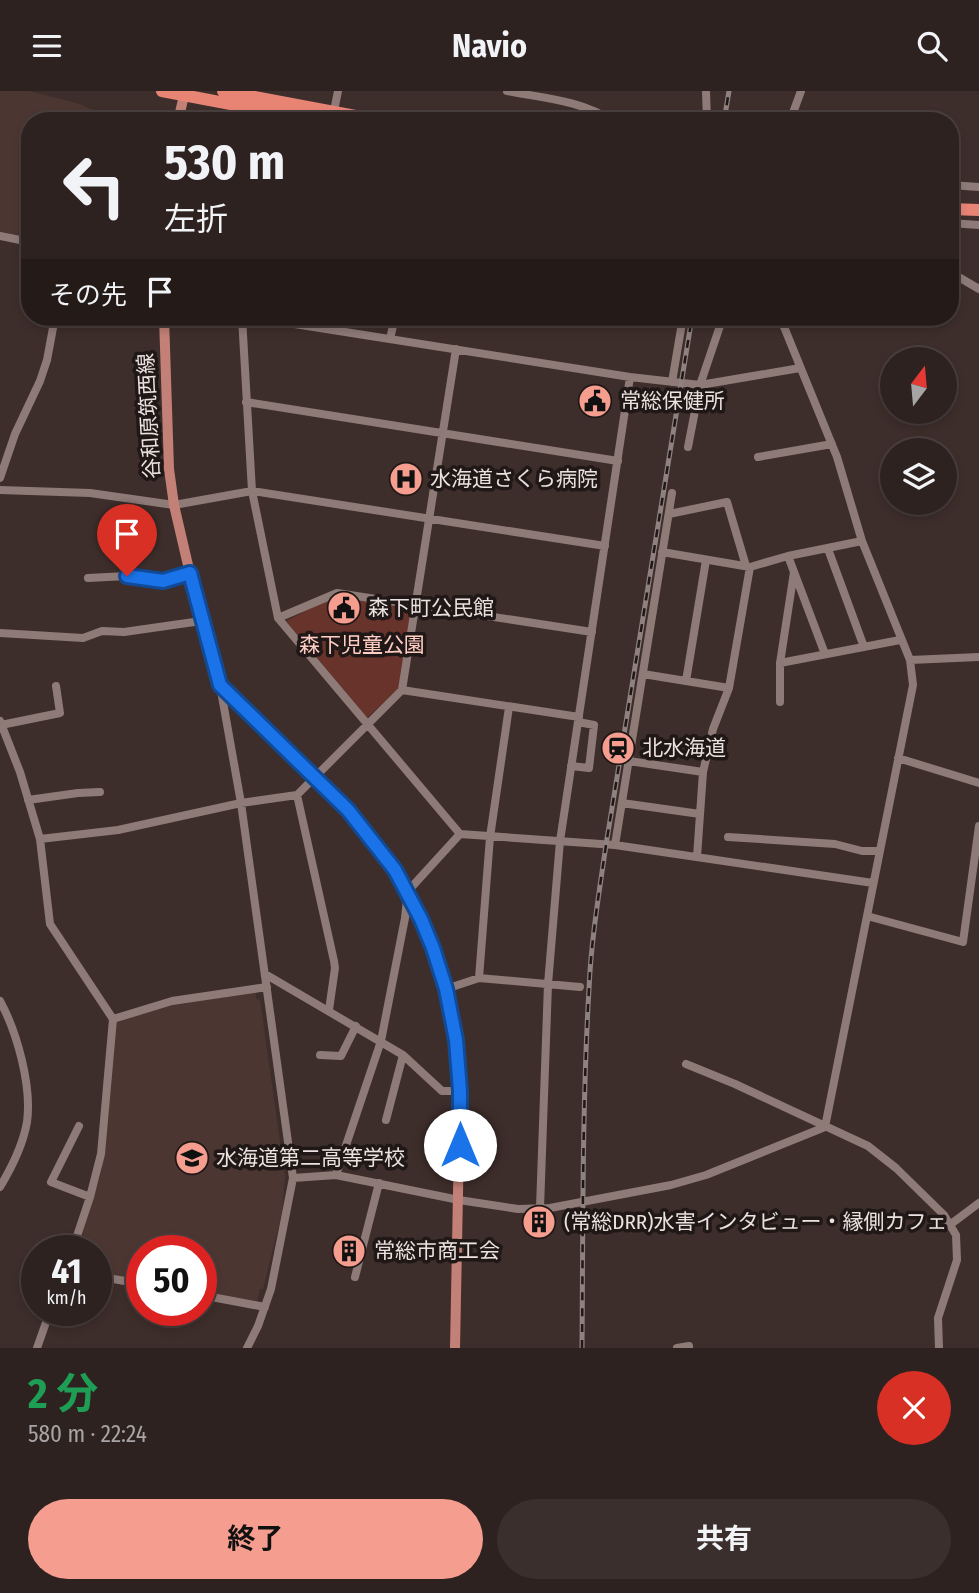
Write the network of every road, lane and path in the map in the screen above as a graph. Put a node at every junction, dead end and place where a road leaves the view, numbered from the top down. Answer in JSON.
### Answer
{"nodes":[{"id":1,"x":162,"y":91,"type":"edge"},
{"id":2,"x":223,"y":91,"type":"edge"},
{"id":3,"x":338,"y":91,"type":"edge"},
{"id":4,"x":507,"y":91,"type":"edge"},
{"id":5,"x":706,"y":91,"type":"edge"},
{"id":6,"x":801,"y":91,"type":"edge"},
{"id":7,"x":185,"y":94,"type":"edge"},
{"id":8,"x":180,"y":112,"type":"edge"},
{"id":9,"x":275,"y":112,"type":"edge"},
{"id":10,"x":315,"y":112,"type":"edge"},
{"id":11,"x":334,"y":112,"type":"edge"},
{"id":12,"x":597,"y":112,"type":"edge"},
{"id":13,"x":707,"y":112,"type":"edge"},
{"id":14,"x":795,"y":112,"type":"edge"},
{"id":15,"x":959,"y":186,"type":"edge"},
{"id":16,"x":979,"y":187,"type":"edge"},
{"id":17,"x":959,"y":210,"type":"edge"},
{"id":18,"x":979,"y":211,"type":"edge"},
{"id":19,"x":959,"y":224,"type":"edge"},
{"id":20,"x":979,"y":225,"type":"edge"},
{"id":21,"x":0,"y":236,"type":"edge"},
{"id":22,"x":21,"y":240,"type":"edge"},
{"id":23,"x":959,"y":277,"type":"edge"},
{"id":24,"x":979,"y":289,"type":"edge"},
{"id":25,"x":53,"y":326,"type":"edge"},
{"id":26,"x":164,"y":326,"type":"edge"},
{"id":27,"x":242,"y":326,"type":"edge"},
{"id":28,"x":307,"y":326,"type":"edge"},
{"id":29,"x":393,"y":326,"type":"edge"},
{"id":30,"x":681,"y":326,"type":"edge"},
{"id":31,"x":720,"y":326,"type":"edge"},
{"id":32,"x":784,"y":326,"type":"edge"},
{"id":33,"x":390,"y":339,"type":"junction"},
{"id":34,"x":456,"y":349,"type":"junction"},
{"id":35,"x":800,"y":368,"type":"junction"},
{"id":36,"x":631,"y":377,"type":"junction"},
{"id":37,"x":672,"y":382,"type":"junction"},
{"id":38,"x":700,"y":386,"type":"junction"},
{"id":39,"x":246,"y":402,"type":"junction"},
{"id":40,"x":442,"y":434,"type":"junction"},
{"id":41,"x":832,"y":444,"type":"junction"},
{"id":42,"x":688,"y":447,"type":"dead end"},
{"id":43,"x":758,"y":457,"type":"dead end"},
{"id":44,"x":618,"y":461,"type":"junction"},
{"id":45,"x":0,"y":478,"type":"edge"},
{"id":46,"x":0,"y":490,"type":"edge"},
{"id":47,"x":252,"y":491,"type":"junction"},
{"id":48,"x":672,"y":493,"type":"dead end"},
{"id":49,"x":174,"y":505,"type":"junction"},
{"id":50,"x":669,"y":514,"type":"junction"},
{"id":51,"x":430,"y":518,"type":"junction"},
{"id":52,"x":862,"y":541,"type":"junction"},
{"id":53,"x":605,"y":546,"type":"junction"},
{"id":54,"x":828,"y":549,"type":"junction"},
{"id":55,"x":663,"y":552,"type":"junction"},
{"id":56,"x":788,"y":556,"type":"junction"},
{"id":57,"x":706,"y":560,"type":"junction"},
{"id":58,"x":748,"y":567,"type":"junction"},
{"id":59,"x":794,"y":572,"type":"junction"},
{"id":60,"x":190,"y":573,"type":"junction"},
{"id":61,"x":88,"y":578,"type":"dead end"},
{"id":62,"x":416,"y":605,"type":"junction"},
{"id":63,"x":278,"y":618,"type":"junction"},
{"id":64,"x":201,"y":621,"type":"junction"},
{"id":65,"x":592,"y":632,"type":"junction"},
{"id":66,"x":0,"y":633,"type":"edge"},
{"id":67,"x":900,"y":640,"type":"junction"},
{"id":68,"x":864,"y":647,"type":"junction"},
{"id":69,"x":825,"y":654,"type":"junction"},
{"id":70,"x":979,"y":657,"type":"edge"},
{"id":71,"x":909,"y":660,"type":"junction"},
{"id":72,"x":780,"y":663,"type":"junction"},
{"id":73,"x":643,"y":674,"type":"junction"},
{"id":74,"x":686,"y":681,"type":"junction"},
{"id":75,"x":220,"y":685,"type":"junction"},
{"id":76,"x":56,"y":686,"type":"dead end"},
{"id":77,"x":729,"y":688,"type":"junction"},
{"id":78,"x":402,"y":690,"type":"junction"},
{"id":79,"x":780,"y":702,"type":"dead end"},
{"id":80,"x":509,"y":707,"type":"junction"},
{"id":81,"x":578,"y":720,"type":"junction"},
{"id":82,"x":1,"y":723,"type":"edge"},
{"id":83,"x":369,"y":725,"type":"junction"},
{"id":84,"x":898,"y":758,"type":"junction"},
{"id":85,"x":629,"y":761,"type":"junction"},
{"id":86,"x":571,"y":767,"type":"junction"},
{"id":87,"x":703,"y":772,"type":"junction"},
{"id":88,"x":315,"y":776,"type":"junction"},
{"id":89,"x":979,"y":783,"type":"edge"},
{"id":90,"x":100,"y":792,"type":"dead end"},
{"id":91,"x":296,"y":795,"type":"junction"},
{"id":92,"x":28,"y":800,"type":"junction"},
{"id":93,"x":241,"y":803,"type":"junction"},
{"id":94,"x":622,"y":803,"type":"junction"},
{"id":95,"x":700,"y":814,"type":"junction"},
{"id":96,"x":979,"y":826,"type":"edge"},
{"id":97,"x":460,"y":834,"type":"junction"},
{"id":98,"x":490,"y":837,"type":"junction"},
{"id":99,"x":729,"y":837,"type":"dead end"},
{"id":100,"x":40,"y":839,"type":"junction"},
{"id":101,"x":560,"y":841,"type":"junction"},
{"id":102,"x":615,"y":845,"type":"junction"},
{"id":103,"x":880,"y":851,"type":"junction"},
{"id":104,"x":697,"y":857,"type":"junction"},
{"id":105,"x":873,"y":883,"type":"junction"},
{"id":106,"x":408,"y":891,"type":"junction"},
{"id":107,"x":867,"y":916,"type":"junction"},
{"id":108,"x":265,"y":974,"type":"junction"},
{"id":109,"x":479,"y":978,"type":"junction"},
{"id":110,"x":548,"y":984,"type":"junction"},
{"id":111,"x":267,"y":987,"type":"junction"},
{"id":112,"x":580,"y":988,"type":"dead end"},
{"id":113,"x":446,"y":989,"type":"junction"},
{"id":114,"x":0,"y":1001,"type":"edge"},
{"id":115,"x":329,"y":1010,"type":"junction"},
{"id":116,"x":113,"y":1019,"type":"junction"},
{"id":117,"x":356,"y":1025,"type":"junction"},
{"id":118,"x":381,"y":1041,"type":"junction"},
{"id":119,"x":320,"y":1055,"type":"dead end"},
{"id":120,"x":403,"y":1055,"type":"junction"},
{"id":121,"x":686,"y":1064,"type":"dead end"},
{"id":122,"x":460,"y":1091,"type":"junction"},
{"id":123,"x":386,"y":1120,"type":"dead end"},
{"id":124,"x":79,"y":1126,"type":"dead end"},
{"id":125,"x":825,"y":1128,"type":"junction"},
{"id":126,"x":336,"y":1175,"type":"junction"},
{"id":127,"x":293,"y":1178,"type":"junction"},
{"id":128,"x":379,"y":1183,"type":"junction"},
{"id":129,"x":0,"y":1187,"type":"edge"},
{"id":130,"x":90,"y":1197,"type":"junction"},
{"id":131,"x":459,"y":1201,"type":"junction"},
{"id":132,"x":979,"y":1203,"type":"edge"},
{"id":133,"x":540,"y":1208,"type":"junction"},
{"id":134,"x":951,"y":1224,"type":"junction"},
{"id":135,"x":77,"y":1235,"type":"edge"},
{"id":136,"x":355,"y":1277,"type":"dead end"},
{"id":137,"x":217,"y":1298,"type":"edge"},
{"id":138,"x":265,"y":1307,"type":"junction"},
{"id":139,"x":45,"y":1326,"type":"edge"},
{"id":140,"x":37,"y":1348,"type":"edge"},
{"id":141,"x":247,"y":1348,"type":"edge"},
{"id":142,"x":455,"y":1348,"type":"edge"},
{"id":143,"x":677,"y":1348,"type":"edge"},
{"id":144,"x":689,"y":1348,"type":"edge"},
{"id":145,"x":939,"y":1348,"type":"edge"}],
"edges":[{"from":1,"to":7,"type":"highway"},
{"from":2,"to":10,"type":"highway"},
{"from":3,"to":11,"type":"street"},
{"from":4,"to":12,"type":"street"},
{"from":5,"to":13,"type":"street"},
{"from":6,"to":14,"type":"street"},
{"from":7,"to":8,"type":"main road"},
{"from":7,"to":9,"type":"highway"},
{"from":15,"to":16,"type":"street"},
{"from":17,"to":18,"type":"highway"},
{"from":19,"to":20,"type":"street"},
{"from":21,"to":22,"type":"street"},
{"from":23,"to":24,"type":"street"},
{"from":25,"to":45,"type":"street"},
{"from":26,"to":49,"type":"main road","name":"谷和原筑西線"},
{"from":27,"to":39,"type":"street"},
{"from":28,"to":33,"type":"street"},
{"from":29,"to":33,"type":"street"},
{"from":30,"to":37,"type":"street"},
{"from":31,"to":38,"type":"street"},
{"from":32,"to":35,"type":"street"},
{"from":33,"to":34,"type":"street"},
{"from":34,"to":36,"type":"street"},
{"from":34,"to":40,"type":"street"},
{"from":35,"to":38,"type":"street"},
{"from":35,"to":41,"type":"street"},
{"from":36,"to":37,"type":"street"},
{"from":36,"to":44,"type":"street"},
{"from":37,"to":38,"type":"street"},
{"from":38,"to":42,"type":"street"},
{"from":39,"to":40,"type":"street"},
{"from":39,"to":47,"type":"street"},
{"from":40,"to":44,"type":"street"},
{"from":40,"to":51,"type":"street"},
{"from":41,"to":43,"type":"street"},
{"from":41,"to":52,"type":"street"},
{"from":44,"to":53,"type":"street"},
{"from":46,"to":49,"type":"street"},
{"from":47,"to":49,"type":"street"},
{"from":47,"to":51,"type":"street"},
{"from":47,"to":63,"type":"street"},
{"from":48,"to":50,"type":"street"},
{"from":49,"to":60,"type":"main road","name":"谷和原筑西線"},
{"from":50,"to":55,"type":"street"},
{"from":50,"to":58,"type":"street"},
{"from":51,"to":53,"type":"street"},
{"from":51,"to":62,"type":"street"},
{"from":52,"to":54,"type":"street"},
{"from":52,"to":67,"type":"street"},
{"from":53,"to":65,"type":"street"},
{"from":54,"to":56,"type":"street"},
{"from":54,"to":68,"type":"street"},
{"from":55,"to":57,"type":"street"},
{"from":55,"to":73,"type":"street"},
{"from":56,"to":58,"type":"street"},
{"from":56,"to":59,"type":"street"},
{"from":57,"to":58,"type":"street"},
{"from":57,"to":74,"type":"street"},
{"from":58,"to":77,"type":"street"},
{"from":59,"to":69,"type":"street"},
{"from":59,"to":72,"type":"street"},
{"from":60,"to":61,"type":"street"},
{"from":60,"to":64,"type":"main road","name":"谷和原筑西線"},
{"from":62,"to":63,"type":"street"},
{"from":62,"to":65,"type":"street"},
{"from":62,"to":78,"type":"street"},
{"from":63,"to":83,"type":"street"},
{"from":64,"to":66,"type":"street"},
{"from":64,"to":75,"type":"main road","name":"谷和原筑西線"},
{"from":65,"to":81,"type":"street"},
{"from":67,"to":68,"type":"street"},
{"from":67,"to":71,"type":"street"},
{"from":68,"to":69,"type":"street"},
{"from":69,"to":72,"type":"street"},
{"from":70,"to":71,"type":"street"},
{"from":71,"to":84,"type":"street"},
{"from":72,"to":79,"type":"street"},
{"from":73,"to":74,"type":"street"},
{"from":73,"to":85,"type":"street"},
{"from":74,"to":77,"type":"street"},
{"from":75,"to":88,"type":"main road","name":"谷和原筑西線"},
{"from":75,"to":93,"type":"street"},
{"from":76,"to":82,"type":"street"},
{"from":77,"to":87,"type":"street"},
{"from":78,"to":80,"type":"street"},
{"from":78,"to":83,"type":"street"},
{"from":80,"to":81,"type":"street"},
{"from":80,"to":98,"type":"street"},
{"from":81,"to":86,"type":"street"},
{"from":81,"to":86,"type":"street"},
{"from":82,"to":92,"type":"street"},
{"from":83,"to":88,"type":"street"},
{"from":83,"to":97,"type":"street"},
{"from":84,"to":89,"type":"street"},
{"from":84,"to":103,"type":"street"},
{"from":85,"to":87,"type":"street"},
{"from":85,"to":94,"type":"street"},
{"from":86,"to":101,"type":"street"},
{"from":87,"to":95,"type":"street"},
{"from":88,"to":91,"type":"street"},
{"from":88,"to":106,"type":"main road","name":"谷和原筑西線"},
{"from":90,"to":92,"type":"street"},
{"from":91,"to":93,"type":"street"},
{"from":91,"to":115,"type":"street"},
{"from":92,"to":100,"type":"street"},
{"from":93,"to":100,"type":"street"},
{"from":93,"to":108,"type":"street"},
{"from":94,"to":95,"type":"street"},
{"from":94,"to":102,"type":"street"},
{"from":95,"to":104,"type":"street"},
{"from":96,"to":107,"type":"street"},
{"from":97,"to":98,"type":"street"},
{"from":97,"to":106,"type":"street"},
{"from":98,"to":101,"type":"street"},
{"from":98,"to":109,"type":"street"},
{"from":99,"to":103,"type":"street"},
{"from":100,"to":116,"type":"street"},
{"from":101,"to":102,"type":"street"},
{"from":101,"to":110,"type":"street"},
{"from":102,"to":104,"type":"street"},
{"from":103,"to":105,"type":"street"},
{"from":104,"to":105,"type":"street"},
{"from":105,"to":107,"type":"street"},
{"from":106,"to":113,"type":"main road","name":"谷和原筑西線"},
{"from":106,"to":118,"type":"street"},
{"from":107,"to":125,"type":"street"},
{"from":108,"to":111,"type":"street"},
{"from":108,"to":115,"type":"street"},
{"from":109,"to":110,"type":"street"},
{"from":109,"to":113,"type":"street"},
{"from":110,"to":112,"type":"street"},
{"from":110,"to":133,"type":"street"},
{"from":111,"to":116,"type":"street"},
{"from":111,"to":127,"type":"street"},
{"from":113,"to":122,"type":"main road","name":"谷和原筑西線"},
{"from":114,"to":129,"type":"street"},
{"from":115,"to":117,"type":"street"},
{"from":116,"to":130,"type":"street"},
{"from":117,"to":118,"type":"street"},
{"from":117,"to":119,"type":"street"},
{"from":118,"to":120,"type":"street"},
{"from":118,"to":126,"type":"street"},
{"from":120,"to":122,"type":"street"},
{"from":120,"to":123,"type":"street"},
{"from":121,"to":125,"type":"street"},
{"from":122,"to":131,"type":"main road","name":"谷和原筑西線"},
{"from":124,"to":130,"type":"street"},
{"from":125,"to":133,"type":"street"},
{"from":125,"to":134,"type":"street"},
{"from":126,"to":127,"type":"street"},
{"from":126,"to":128,"type":"street"},
{"from":127,"to":138,"type":"street"},
{"from":128,"to":131,"type":"street"},
{"from":128,"to":136,"type":"street"},
{"from":130,"to":135,"type":"street"},
{"from":131,"to":133,"type":"street"},
{"from":131,"to":142,"type":"main road","name":"谷和原筑西線"},
{"from":132,"to":134,"type":"street"},
{"from":134,"to":145,"type":"street"},
{"from":137,"to":138,"type":"street"},
{"from":138,"to":141,"type":"street"},
{"from":139,"to":140,"type":"street"},
{"from":143,"to":144,"type":"street"}]}
